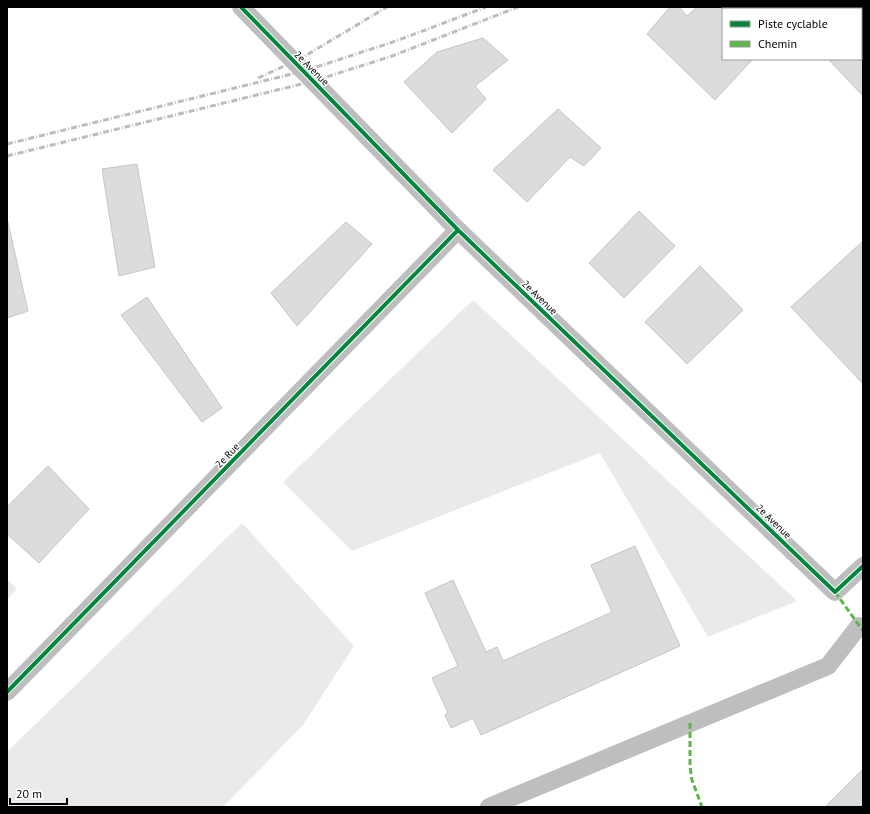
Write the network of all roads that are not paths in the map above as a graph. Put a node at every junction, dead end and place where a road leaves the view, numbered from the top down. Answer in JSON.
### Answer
{"nodes":[{"id":1,"x":241,"y":7,"type":"edge"},
{"id":2,"x":458,"y":230,"type":"junction"},
{"id":3,"x":863,"y":566,"type":"edge"},
{"id":4,"x":859,"y":626,"type":"dead end"},
{"id":5,"x":7,"y":692,"type":"edge"},
{"id":6,"x":489,"y":807,"type":"edge"}],
"edges":[{"from":1,"to":2,"type":"street","name":"2e Avenue"},
{"from":2,"to":3,"type":"street","name":"2e Avenue"},
{"from":2,"to":5,"type":"street","name":"2e Rue"},
{"from":4,"to":6,"type":"street"}]}
